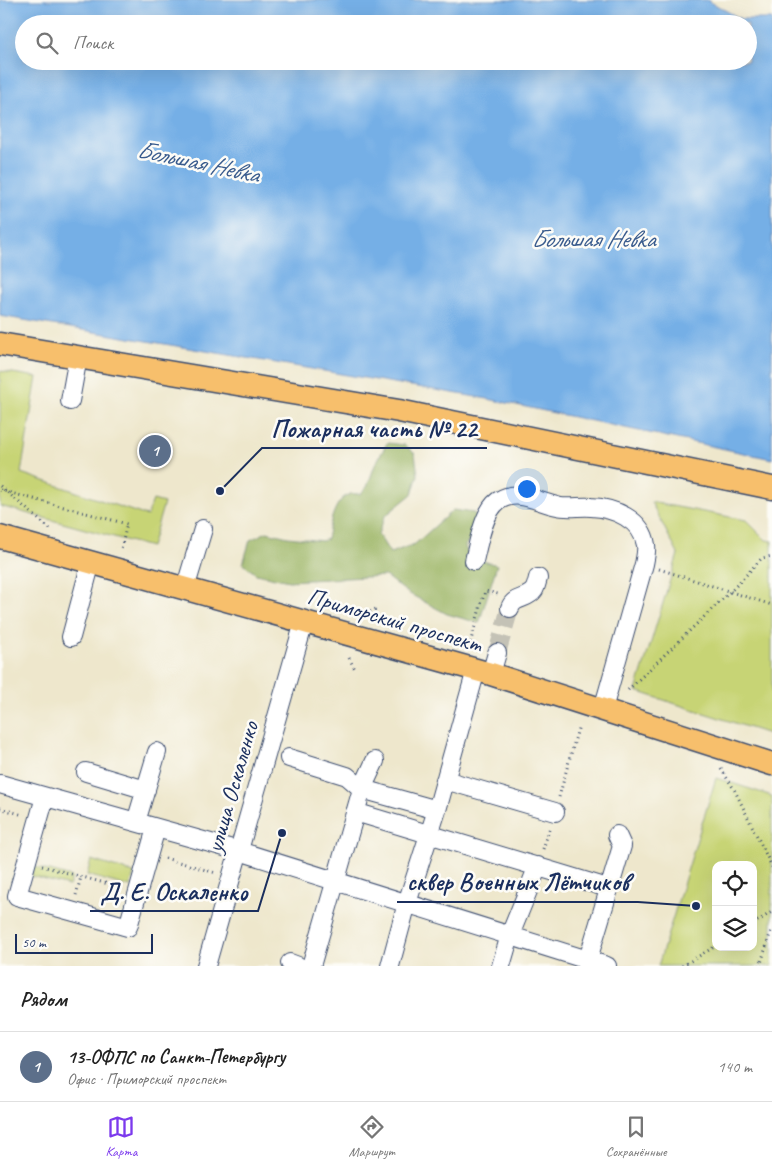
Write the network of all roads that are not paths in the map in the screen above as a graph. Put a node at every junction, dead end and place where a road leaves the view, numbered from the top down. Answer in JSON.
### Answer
{"nodes":[{"id":1,"x":0,"y":344,"type":"edge"},
{"id":2,"x":78,"y":357,"type":"junction"},
{"id":3,"x":70,"y":401,"type":"dead end"},
{"id":4,"x":772,"y":488,"type":"edge"},
{"id":5,"x":203,"y":529,"type":"dead end"},
{"id":6,"x":0,"y":537,"type":"edge"},
{"id":7,"x":474,"y":560,"type":"dead end"},
{"id":8,"x":91,"y":562,"type":"junction"},
{"id":9,"x":538,"y":578,"type":"dead end"},
{"id":10,"x":186,"y":589,"type":"junction"},
{"id":11,"x":513,"y":604,"type":"tunnel mouth"},
{"id":12,"x":304,"y":622,"type":"junction"},
{"id":13,"x":71,"y":637,"type":"dead end"},
{"id":14,"x":488,"y":666,"type":"junction"},
{"id":15,"x":602,"y":708,"type":"junction"},
{"id":16,"x":157,"y":752,"type":"dead end"},
{"id":17,"x":288,"y":758,"type":"dead end"},
{"id":18,"x":374,"y":761,"type":"dead end"},
{"id":19,"x":772,"y":764,"type":"edge"},
{"id":20,"x":86,"y":772,"type":"dead end"},
{"id":21,"x":445,"y":780,"type":"junction"},
{"id":22,"x":0,"y":784,"type":"edge"},
{"id":23,"x":362,"y":789,"type":"junction"},
{"id":24,"x":146,"y":790,"type":"junction"},
{"id":25,"x":45,"y":797,"type":"junction"},
{"id":26,"x":437,"y":810,"type":"junction"},
{"id":27,"x":355,"y":812,"type":"junction"},
{"id":28,"x":555,"y":812,"type":"road end"},
{"id":29,"x":136,"y":822,"type":"junction"},
{"id":30,"x":156,"y":828,"type":"junction"},
{"id":31,"x":429,"y":834,"type":"junction"},
{"id":32,"x":618,"y":835,"type":"dead end"},
{"id":33,"x":239,"y":851,"type":"junction"},
{"id":34,"x":538,"y":866,"type":"junction"},
{"id":35,"x":336,"y":881,"type":"junction"},
{"id":36,"x":608,"y":888,"type":"junction"},
{"id":37,"x":407,"y":903,"type":"junction"},
{"id":38,"x":510,"y":936,"type":"junction"},
{"id":39,"x":586,"y":963,"type":"edge"},
{"id":40,"x":206,"y":966,"type":"edge"},
{"id":41,"x":311,"y":966,"type":"edge"},
{"id":42,"x":390,"y":966,"type":"edge"},
{"id":43,"x":501,"y":966,"type":"edge"},
{"id":44,"x":607,"y":966,"type":"edge"}],
"edges":[{"from":1,"to":2,"type":"main road"},
{"from":2,"to":3,"type":"street"},
{"from":2,"to":4,"type":"main road"},
{"from":5,"to":10,"type":"street"},
{"from":6,"to":8,"type":"main road","name":"Приморский проспект"},
{"from":7,"to":15,"type":"street"},
{"from":8,"to":10,"type":"main road","name":"Приморский проспект"},
{"from":8,"to":13,"type":"street"},
{"from":9,"to":11,"type":"street"},
{"from":10,"to":12,"type":"main road","name":"Приморский проспект"},
{"from":12,"to":14,"type":"main road","name":"Приморский проспект"},
{"from":12,"to":33,"type":"street","name":"улица Оскаленко"},
{"from":14,"to":15,"type":"main road","name":"Приморский проспект"},
{"from":14,"to":21,"type":"street"},
{"from":15,"to":19,"type":"main road","name":"Приморский проспект"},
{"from":16,"to":24,"type":"street"},
{"from":17,"to":23,"type":"street"},
{"from":18,"to":23,"type":"street"},
{"from":20,"to":24,"type":"street"},
{"from":21,"to":26,"type":"street"},
{"from":21,"to":28,"type":"street"},
{"from":22,"to":25,"type":"street"},
{"from":23,"to":26,"type":"street"},
{"from":23,"to":27,"type":"street"},
{"from":24,"to":29,"type":"street"},
{"from":25,"to":29,"type":"street"},
{"from":25,"to":30,"type":"street"},
{"from":26,"to":31,"type":"street"},
{"from":27,"to":31,"type":"street"},
{"from":27,"to":35,"type":"street"},
{"from":29,"to":30,"type":"street"},
{"from":30,"to":33,"type":"street"},
{"from":31,"to":34,"type":"street"},
{"from":31,"to":37,"type":"street"},
{"from":32,"to":36,"type":"street"},
{"from":33,"to":35,"type":"street"},
{"from":33,"to":40,"type":"street","name":"улица Оскаленко"},
{"from":34,"to":36,"type":"street"},
{"from":34,"to":38,"type":"street"},
{"from":35,"to":37,"type":"street"},
{"from":35,"to":41,"type":"street"},
{"from":36,"to":39,"type":"street"},
{"from":37,"to":38,"type":"street"},
{"from":37,"to":42,"type":"street"},
{"from":38,"to":39,"type":"street"},
{"from":38,"to":43,"type":"street"},
{"from":39,"to":44,"type":"street"}]}
